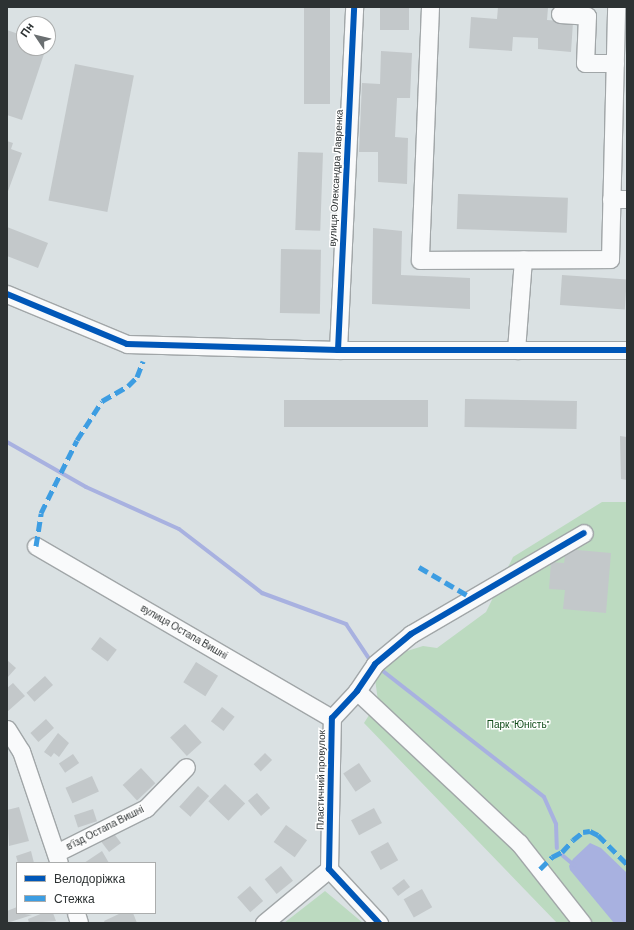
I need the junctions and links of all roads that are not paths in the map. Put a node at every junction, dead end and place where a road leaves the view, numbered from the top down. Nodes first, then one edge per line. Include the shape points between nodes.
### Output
1 (354, 7) edge
2 (430, 7) edge
3 (616, 7) edge
4 (560, 14) dead end
5 (619, 53) edge
6 (619, 199) edge
7 (523, 260) junction
8 (7, 294) edge
9 (338, 350) junction
10 (516, 350) junction
11 (627, 350) edge
12 (584, 533) dead end
13 (36, 546) dead end
14 (357, 691) junction
15 (332, 718) junction
16 (7, 729) edge
17 (186, 767) dead end
18 (58, 858) edge
19 (329, 869) junction
20 (264, 923) edge
21 (379, 923) edge
22 (582, 923) edge

1 - 9 street, вулиця Олександра Лавренка
2 - 7 street via 420,260
3 - 5 street
4 - 5 street via 588,16 585,64
5 - 6 street
6 - 7 street via 610,259
7 - 10 street
8 - 9 street via 127,344
9 - 10 street
10 - 11 street
12 - 14 street, Пластичний провулок via 411,634 375,664
13 - 15 street, вулиця Остапа Вишні
14 - 15 street, Пластичний провулок
14 - 22 street via 520,843
15 - 19 street, Пластичний провулок
16 - 18 street via 21,750
17 - 18 street, в’їзд Остапа Вишні via 146,808
19 - 20 street
19 - 21 street

